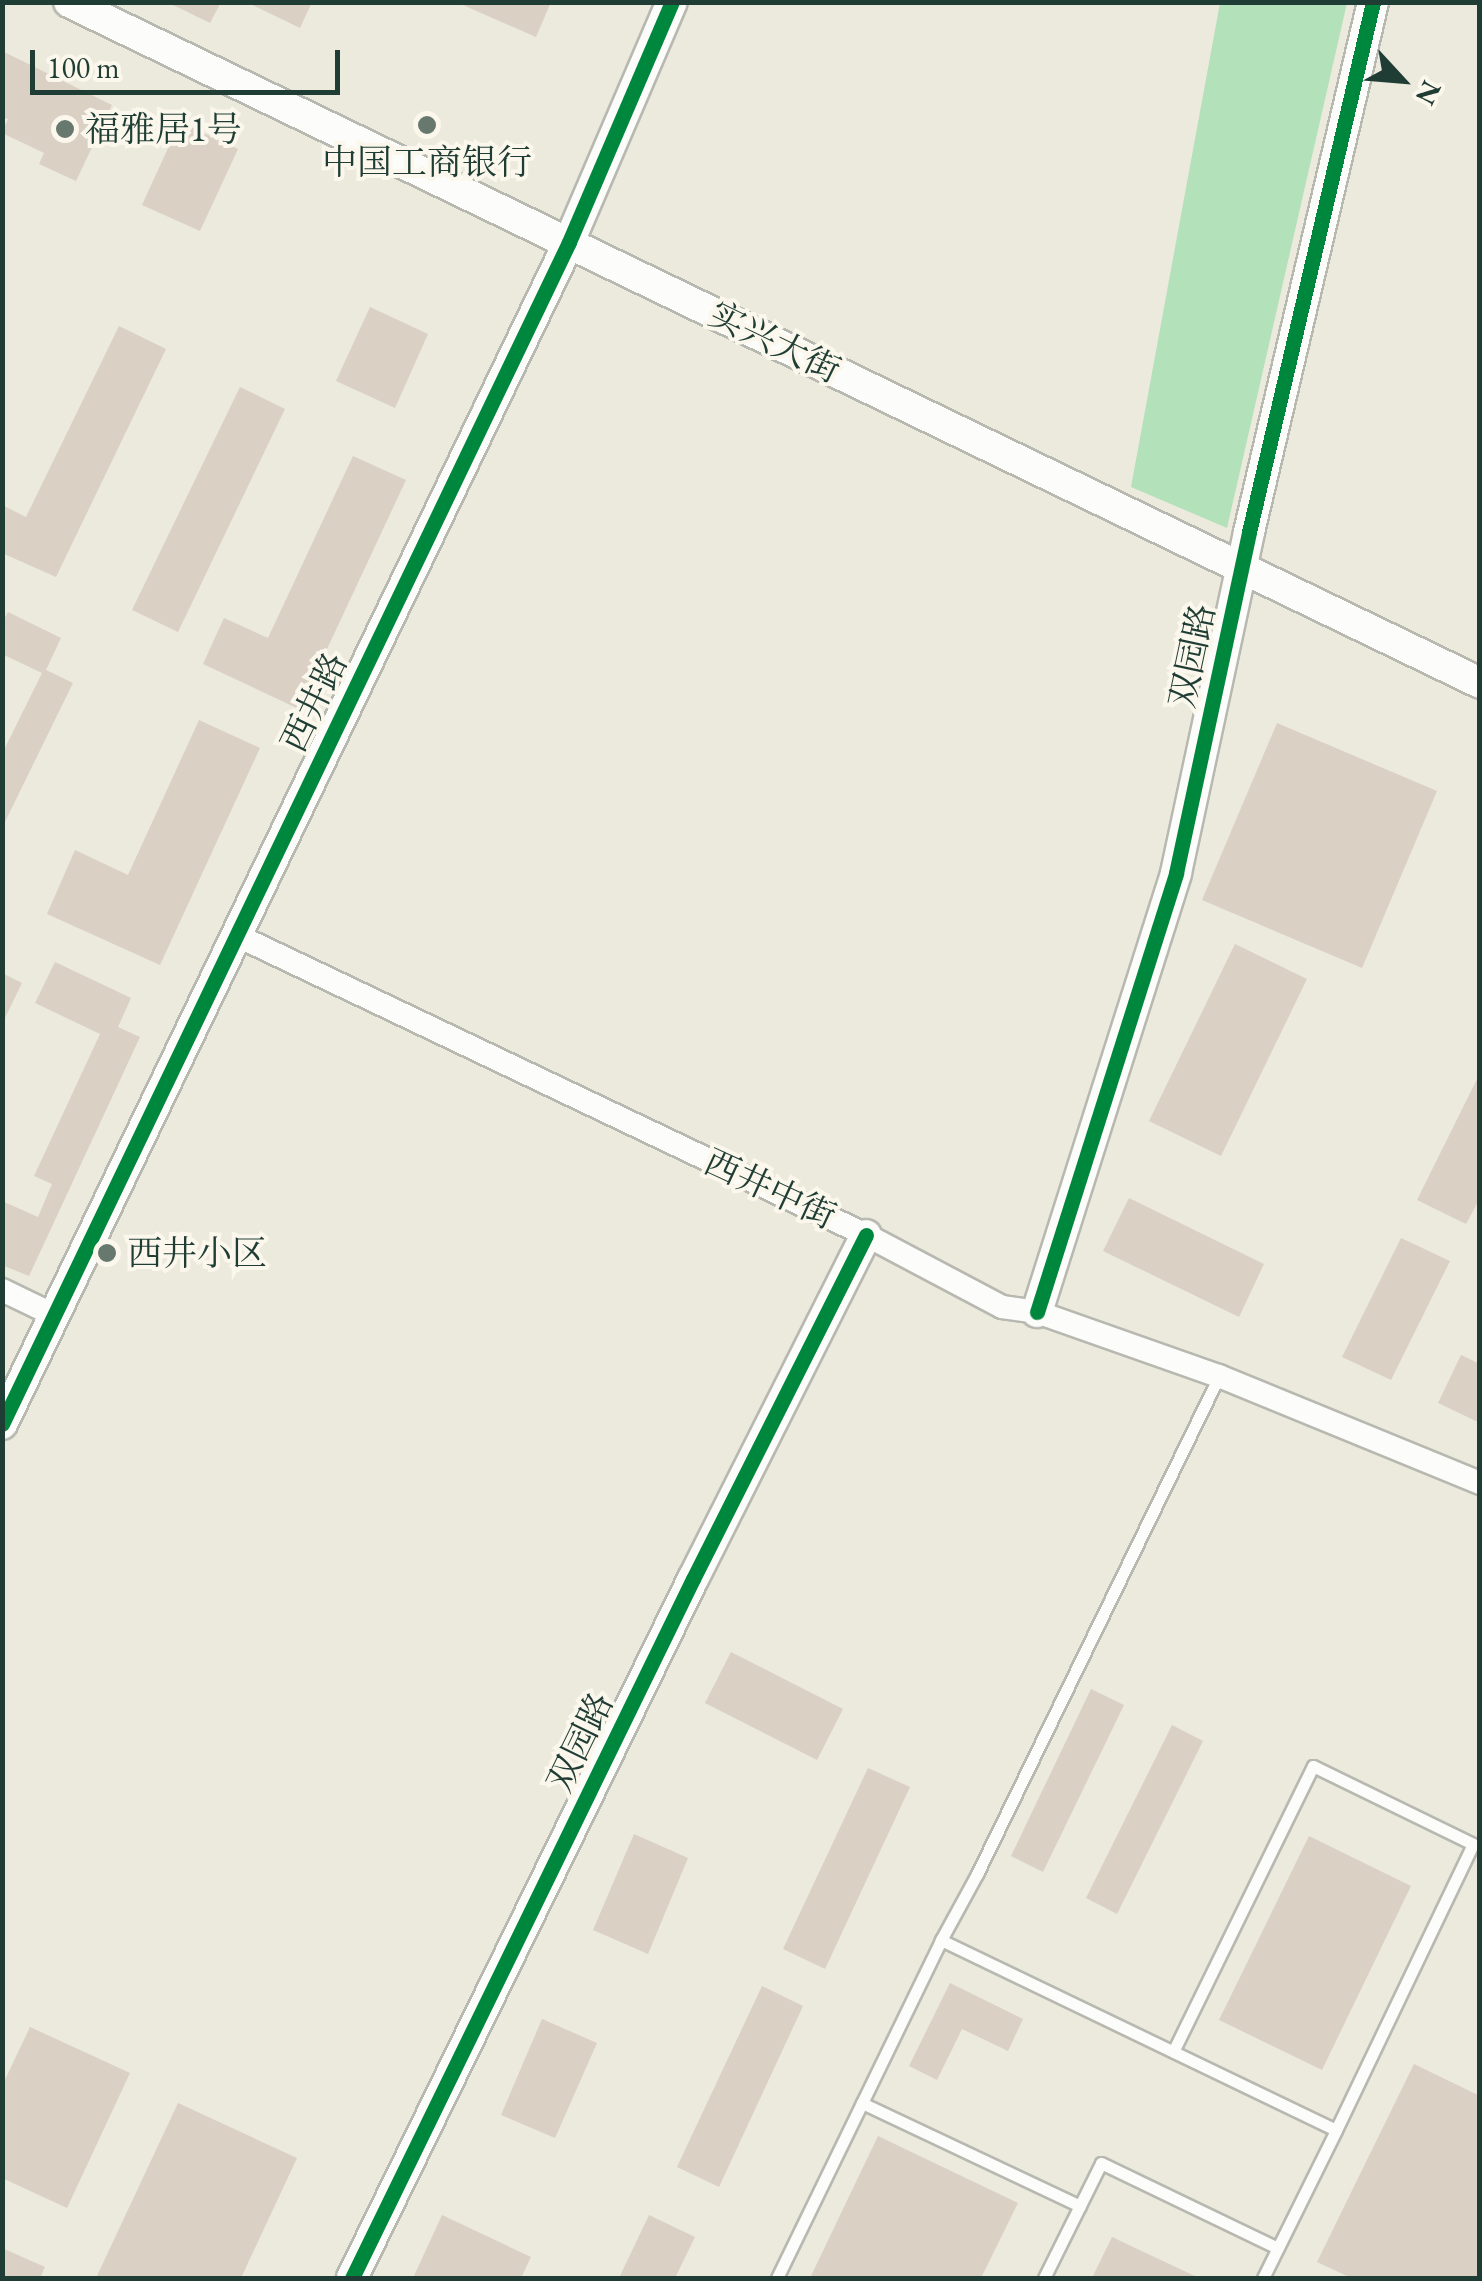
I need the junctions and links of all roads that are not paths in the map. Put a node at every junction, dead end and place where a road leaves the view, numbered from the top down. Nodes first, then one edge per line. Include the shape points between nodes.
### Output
1 (68, 2) edge
2 (672, 2) edge
3 (1372, 2) edge
4 (569, 242) junction
5 (1241, 568) junction
6 (1480, 683) edge
7 (236, 935) junction
8 (866, 1234) junction
9 (2, 1290) edge
10 (1037, 1312) junction
11 (56, 1316) junction
12 (1219, 1376) junction
13 (2, 1424) edge
14 (1480, 1483) edge
15 (940, 1940) junction
16 (1174, 2052) junction
17 (862, 2102) junction
18 (1336, 2130) junction
19 (1080, 2206) junction
20 (1278, 2248) junction
21 (352, 2278) edge
22 (777, 2278) edge
23 (1044, 2278) edge
24 (1263, 2278) edge

1 - 4 street, 实兴大街
2 - 4 street, 西井路
3 - 5 street, 双园路
4 - 5 street, 实兴大街
4 - 7 street, 西井路
5 - 6 street, 实兴大街
5 - 10 street, 双园路 via 1176,873
7 - 8 street, 西井中街
7 - 11 street, 西井路
8 - 10 street, 西井中街 via 1002,1307
8 - 21 street, 双园路
9 - 11 street
10 - 12 street, 西井中街
11 - 13 street, 西井路
12 - 14 street, 西井中街
12 - 15 lane
15 - 16 lane
15 - 17 lane
16 - 18 lane
16 - 18 lane via 1313,1766 1473,1844
17 - 19 lane
17 - 22 lane
18 - 20 lane
19 - 20 lane via 1101,2163
19 - 23 lane
20 - 24 lane

